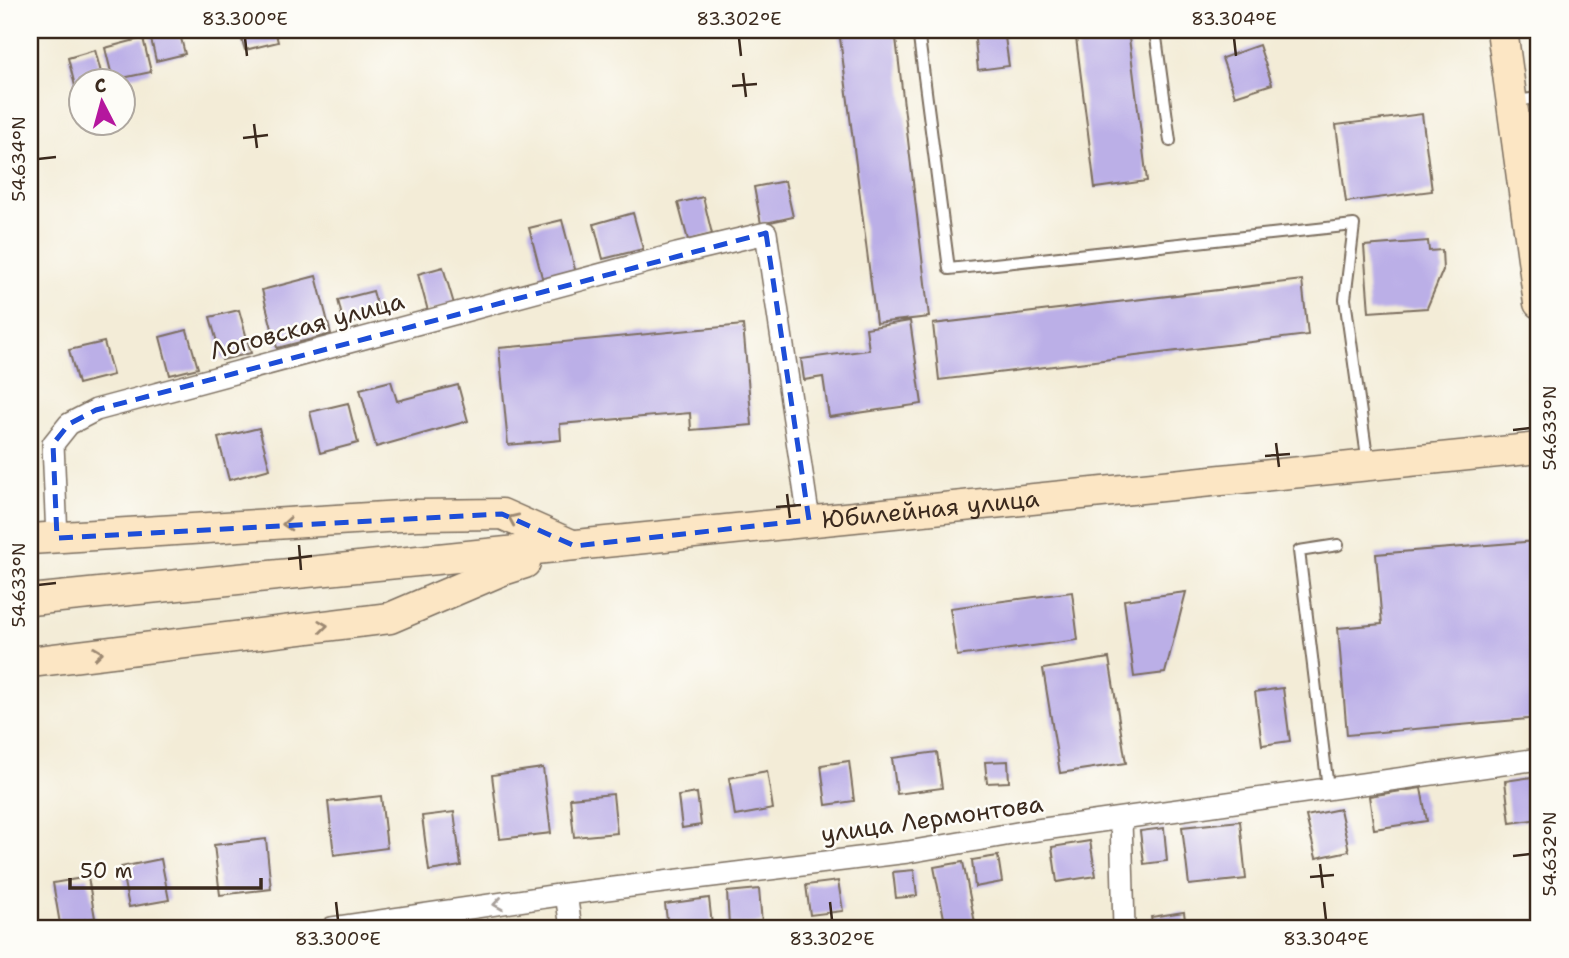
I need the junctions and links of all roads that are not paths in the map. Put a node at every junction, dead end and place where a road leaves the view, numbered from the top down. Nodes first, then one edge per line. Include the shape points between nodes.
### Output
1 (918, 30) edge
2 (1155, 30) edge
3 (1502, 30) edge
4 (1525, 100) edge
5 (1170, 141) dead end
6 (1539, 303) edge
7 (1539, 448) edge
8 (1368, 465) junction
9 (809, 520) junction
10 (43, 539) edge
11 (1338, 545) dead end
12 (575, 547) junction
13 (30, 600) edge
14 (30, 662) edge
15 (1539, 759) edge
16 (1328, 788) junction
17 (1121, 819) junction
18 (566, 894) junction
19 (332, 928) edge
20 (572, 928) edge
21 (1124, 928) edge

1 - 8 lane via 949,269 1354,225 1345,299
2 - 5 lane
3 - 4 main road
4 - 6 main road
7 - 8 main road, Юбилейная улица
8 - 9 main road, Юбилейная улица
9 - 10 street, Логовская улица via 766,233 96,410 69,424 53,444
9 - 12 main road, Юбилейная улица
12 -> 10 main road via 502,514 417,515
11 - 16 lane via 1299,551
12 - 13 main road, Юбилейная улица
14 -> 12 main road via 390,618 500,570
15 - 16 street, улица Лермонтова
16 - 17 street, улица Лермонтова
17 - 18 street, улица Лермонтова via 908,852
17 - 21 street
18 -> 19 street, улица Лермонтова
18 - 20 street

